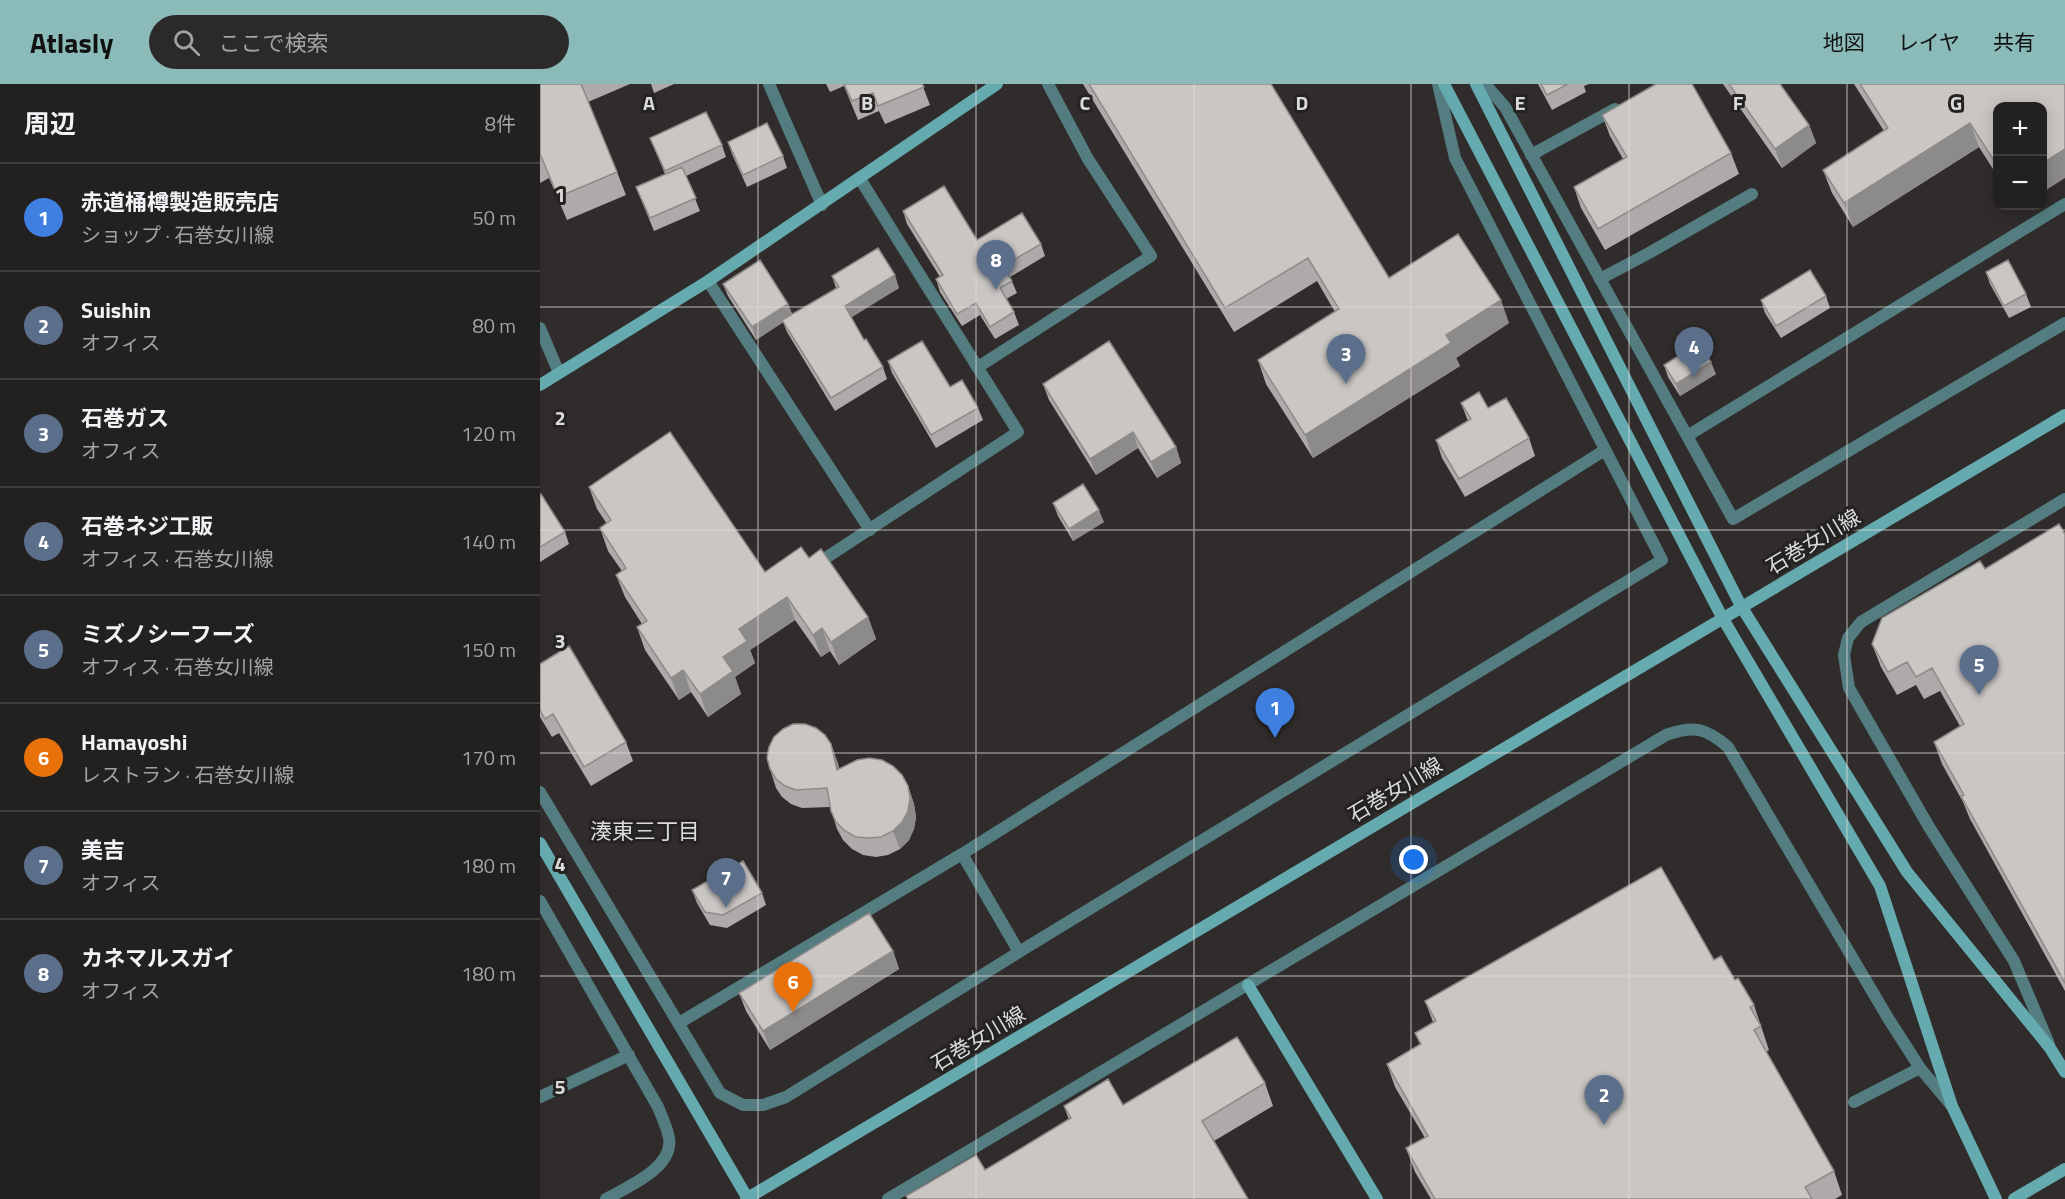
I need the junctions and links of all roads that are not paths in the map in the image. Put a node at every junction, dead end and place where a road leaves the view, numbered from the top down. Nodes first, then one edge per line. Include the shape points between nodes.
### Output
1 (769, 84) edge
2 (997, 84) edge
3 (1048, 84) edge
4 (1438, 84) edge
5 (1444, 84) edge
6 (1476, 84) edge
7 (1485, 84) edge
8 (1621, 106) edge
9 (1532, 155) junction
10 (860, 179) junction
11 (1752, 194) dead end
12 (2065, 204) edge
13 (822, 205) junction
14 (1600, 279) junction
15 (708, 281) junction
16 (2065, 324) edge
17 (540, 328) edge
18 (978, 367) junction
19 (559, 373) junction
20 (540, 385) edge
21 (2065, 415) edge
22 (1687, 436) junction
23 (1605, 450) junction
24 (2065, 499) edge
25 (870, 530) junction
26 (818, 563) edge
27 (1742, 606) junction
28 (1722, 617) junction
29 (540, 792) edge
30 (540, 843) edge
31 (962, 854) junction
32 (540, 901) edge
33 (1019, 952) junction
34 (1248, 985) junction
35 (679, 1023) junction
36 (2050, 1048) junction
37 (629, 1054) junction
38 (1920, 1068) junction
39 (2065, 1072) edge
40 (540, 1097) edge
41 (1854, 1102) dead end
42 (1952, 1107) junction
43 (2065, 1169) edge
44 (606, 1199) edge
45 (748, 1199) edge
46 (888, 1199) edge
47 (1377, 1199) edge
48 (1996, 1199) edge
49 (2014, 1199) edge

1 - 13 street
2 - 10 street
3 - 18 street via 1088,159 1151,256
4 - 23 street via 1455,158
5 - 28 street
6 - 27 street
7 - 9 street via 1505,107
8 - 9 street
9 - 14 street
10 - 13 street
10 - 18 street
11 - 14 street
12 - 22 street
13 - 15 street
14 - 22 street
15 - 19 street
15 - 25 street
16 - 22 street via 1733,519
17 - 19 street
18 - 25 street via 1018,432
19 - 20 street
21 - 27 street, 石巻女川線
23 - 31 street
23 - 33 street via 1662,560
24 - 36 street via 1861,622 1848,638 1844,655 1848,688 1929,827 2014,961
25 - 26 street
27 - 28 street, 石巻女川線
27 - 36 street via 1907,872
28 - 42 street via 1880,886
28 - 45 street, 石巻女川線
29 - 35 street
30 - 45 street
31 - 33 street
31 - 35 street
32 - 37 street
33 - 35 street via 786,1097 763,1105 743,1105 720,1093
34 - 38 street via 1666,735 1683,729 1701,730 1728,747
34 - 46 street
34 - 47 street
36 - 39 street
37 - 40 street
37 - 44 street via 658,1107 670,1140 655,1171
38 - 41 street
38 - 42 street
42 - 48 street
43 - 49 street

